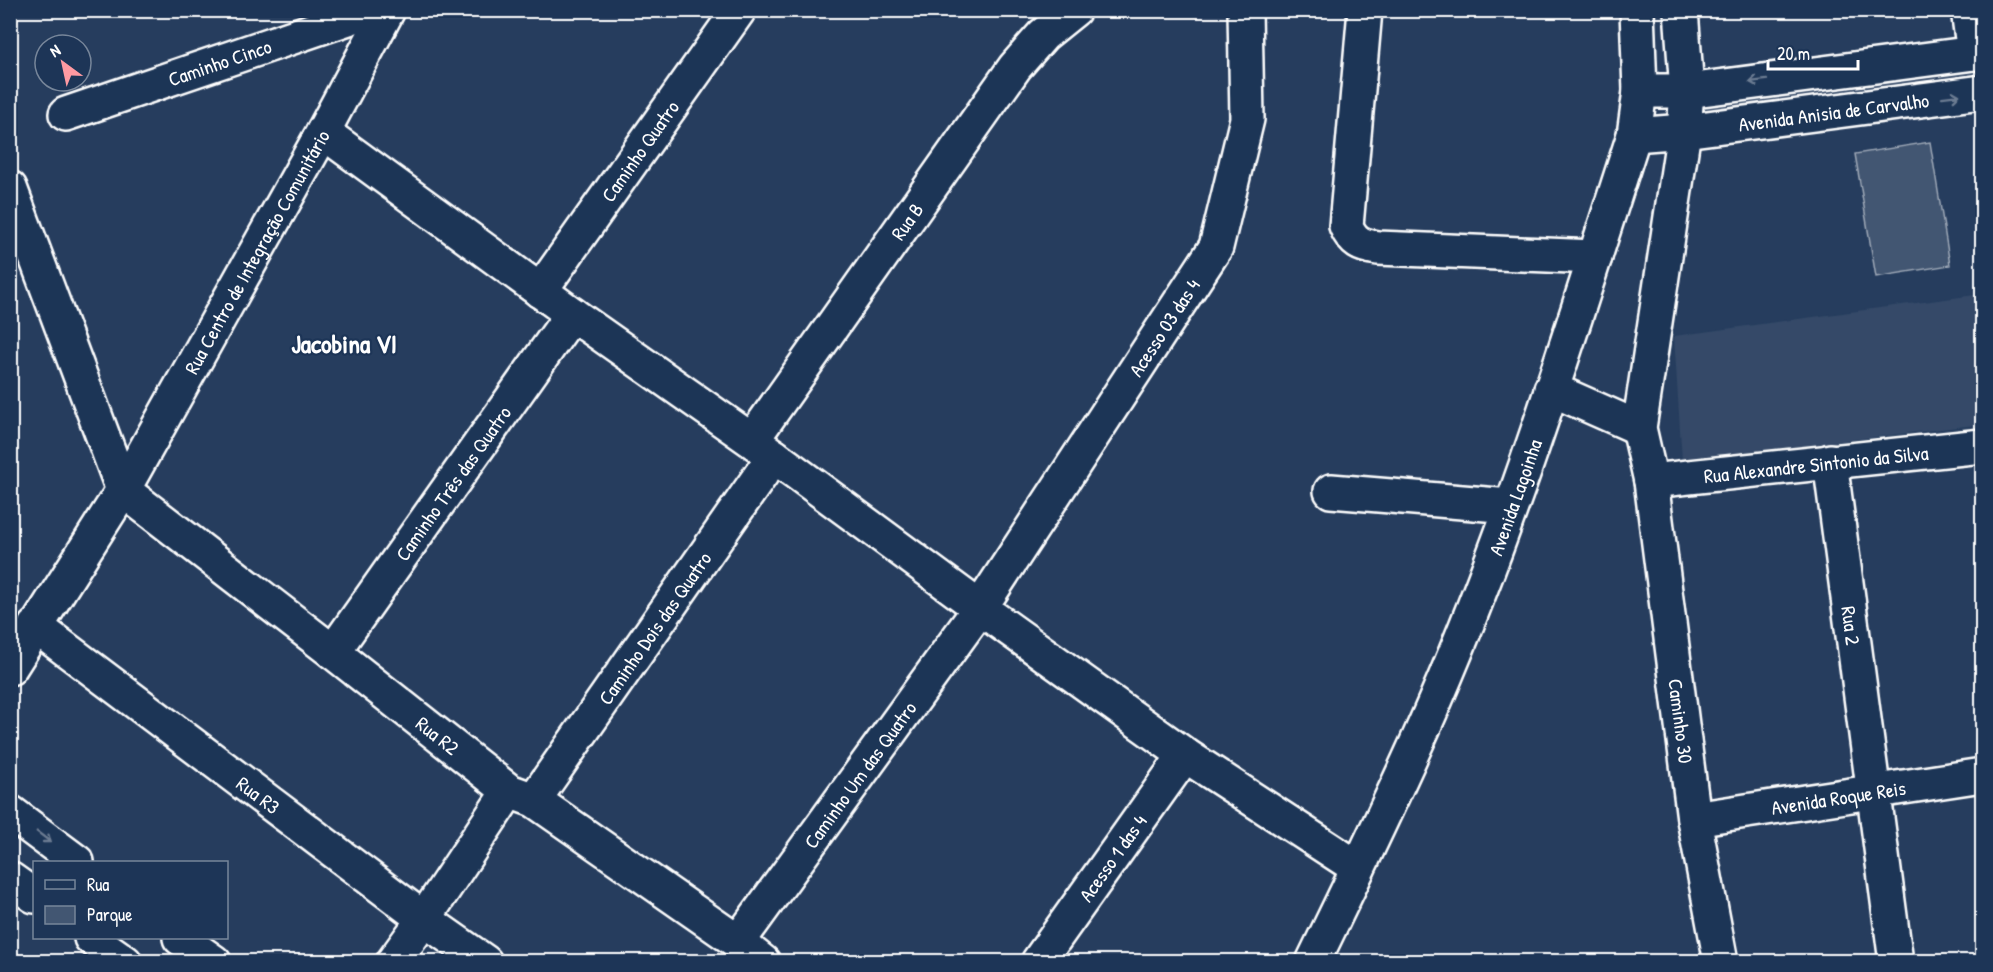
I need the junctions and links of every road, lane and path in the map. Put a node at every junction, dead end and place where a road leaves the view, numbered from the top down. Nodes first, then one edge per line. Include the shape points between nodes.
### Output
1 (372, 10) edge
2 (388, 10) edge
3 (739, 10) edge
4 (1074, 10) edge
5 (1245, 10) edge
6 (1365, 10) edge
7 (1637, 10) edge
8 (1681, 10) edge
9 (1968, 10) edge
10 (1978, 53) edge
11 (1687, 90) junction
12 (1641, 91) junction
13 (1983, 92) edge
14 (66, 114) dead end
15 (1684, 131) junction
16 (323, 132) junction
17 (1634, 135) junction
18 (10, 188) edge
19 (1595, 257) junction
20 (540, 291) junction
21 (572, 314) junction
22 (1551, 389) junction
23 (1639, 428) junction
24 (1983, 446) edge
25 (763, 448) junction
26 (1830, 461) junction
27 (1651, 481) junction
28 (123, 490) junction
29 (1331, 491) dead end
30 (1510, 506) junction
31 (980, 608) junction
32 (35, 626) junction
33 (333, 652) junction
34 (10, 668) edge
35 (1185, 754) junction
36 (1983, 776) edge
37 (1873, 791) junction
38 (521, 795) junction
39 (10, 812) edge
40 (1694, 819) junction
41 (76, 861) edge
42 (1358, 868) junction
43 (10, 879) edge
44 (33, 895) edge
45 (424, 919) junction
46 (92, 939) edge
47 (181, 939) edge
48 (750, 952) edge
49 (124, 962) edge
50 (214, 962) edge
51 (393, 962) edge
52 (485, 962) edge
53 (1038, 962) edge
54 (1313, 962) edge
55 (1721, 962) edge
56 (1896, 962) edge

1 - 14 street, Caminho Cinco
2 - 16 street, Rua Centro de Integração Comunitário
3 - 20 street, Caminho Quatro
4 - 25 street, Rua B via 1043,35 1015,67
5 - 31 street, Acesso 03 das 4 via 1247,119 1216,247
6 - 19 street via 1346,226 1356,242 1378,248
7 - 12 street, Avenida Lagoinha
8 - 11 street
9 - 10 street
10 -> 11 street, Avenida Anisia de Carvalho
11 - 12 street, Avenida Anisia de Carvalho
11 - 15 street
12 - 17 street, Avenida Lagoinha
15 -> 13 street, Avenida Anisia de Carvalho
15 - 17 street, Avenida Anisia de Carvalho
15 - 23 street
16 - 20 street
16 - 28 street, Rua Centro de Integração Comunitário
17 - 19 street, Avenida Lagoinha
18 - 28 street
19 - 22 street, Avenida Lagoinha
20 - 21 street
21 - 25 street
21 - 33 street, Caminho Três das Quatro
22 - 23 street
22 - 30 street, Avenida Lagoinha
23 - 27 street, Caminho 30
24 - 26 street, Rua Alexandre Sintonio da Silva
25 - 31 street
25 - 38 street, Caminho Dois das Quatro
26 - 27 street, Rua Alexandre Sintonio da Silva
26 - 37 street, Rua 2
27 - 40 street, Caminho 30
28 - 32 street, Rua Centro de Integração Comunitário
28 - 33 street, Rua R2
29 - 30 street
30 - 42 street, Avenida Lagoinha via 1436,699
31 - 35 street
31 - 48 street, Caminho Um das Quatro
32 - 34 street, Rua Centro de Integração Comunitário
32 - 45 street, Rua R3
33 - 38 street, Rua R2
35 - 42 street
35 - 53 street, Acesso 1 das 4
36 - 37 street, Avenida Roque Reis
37 - 40 street, Avenida Roque Reis
37 - 56 street, Rua 2
38 - 45 street, Caminho Dois das Quatro
38 - 48 street, Rua R2
39 -> 41 street
40 - 55 street, Caminho 30
42 - 54 street, Avenida Lagoinha
43 - 44 street
45 - 51 street, Caminho Dois das Quatro
45 - 52 street, Rua R3
46 - 49 street
47 - 50 street

